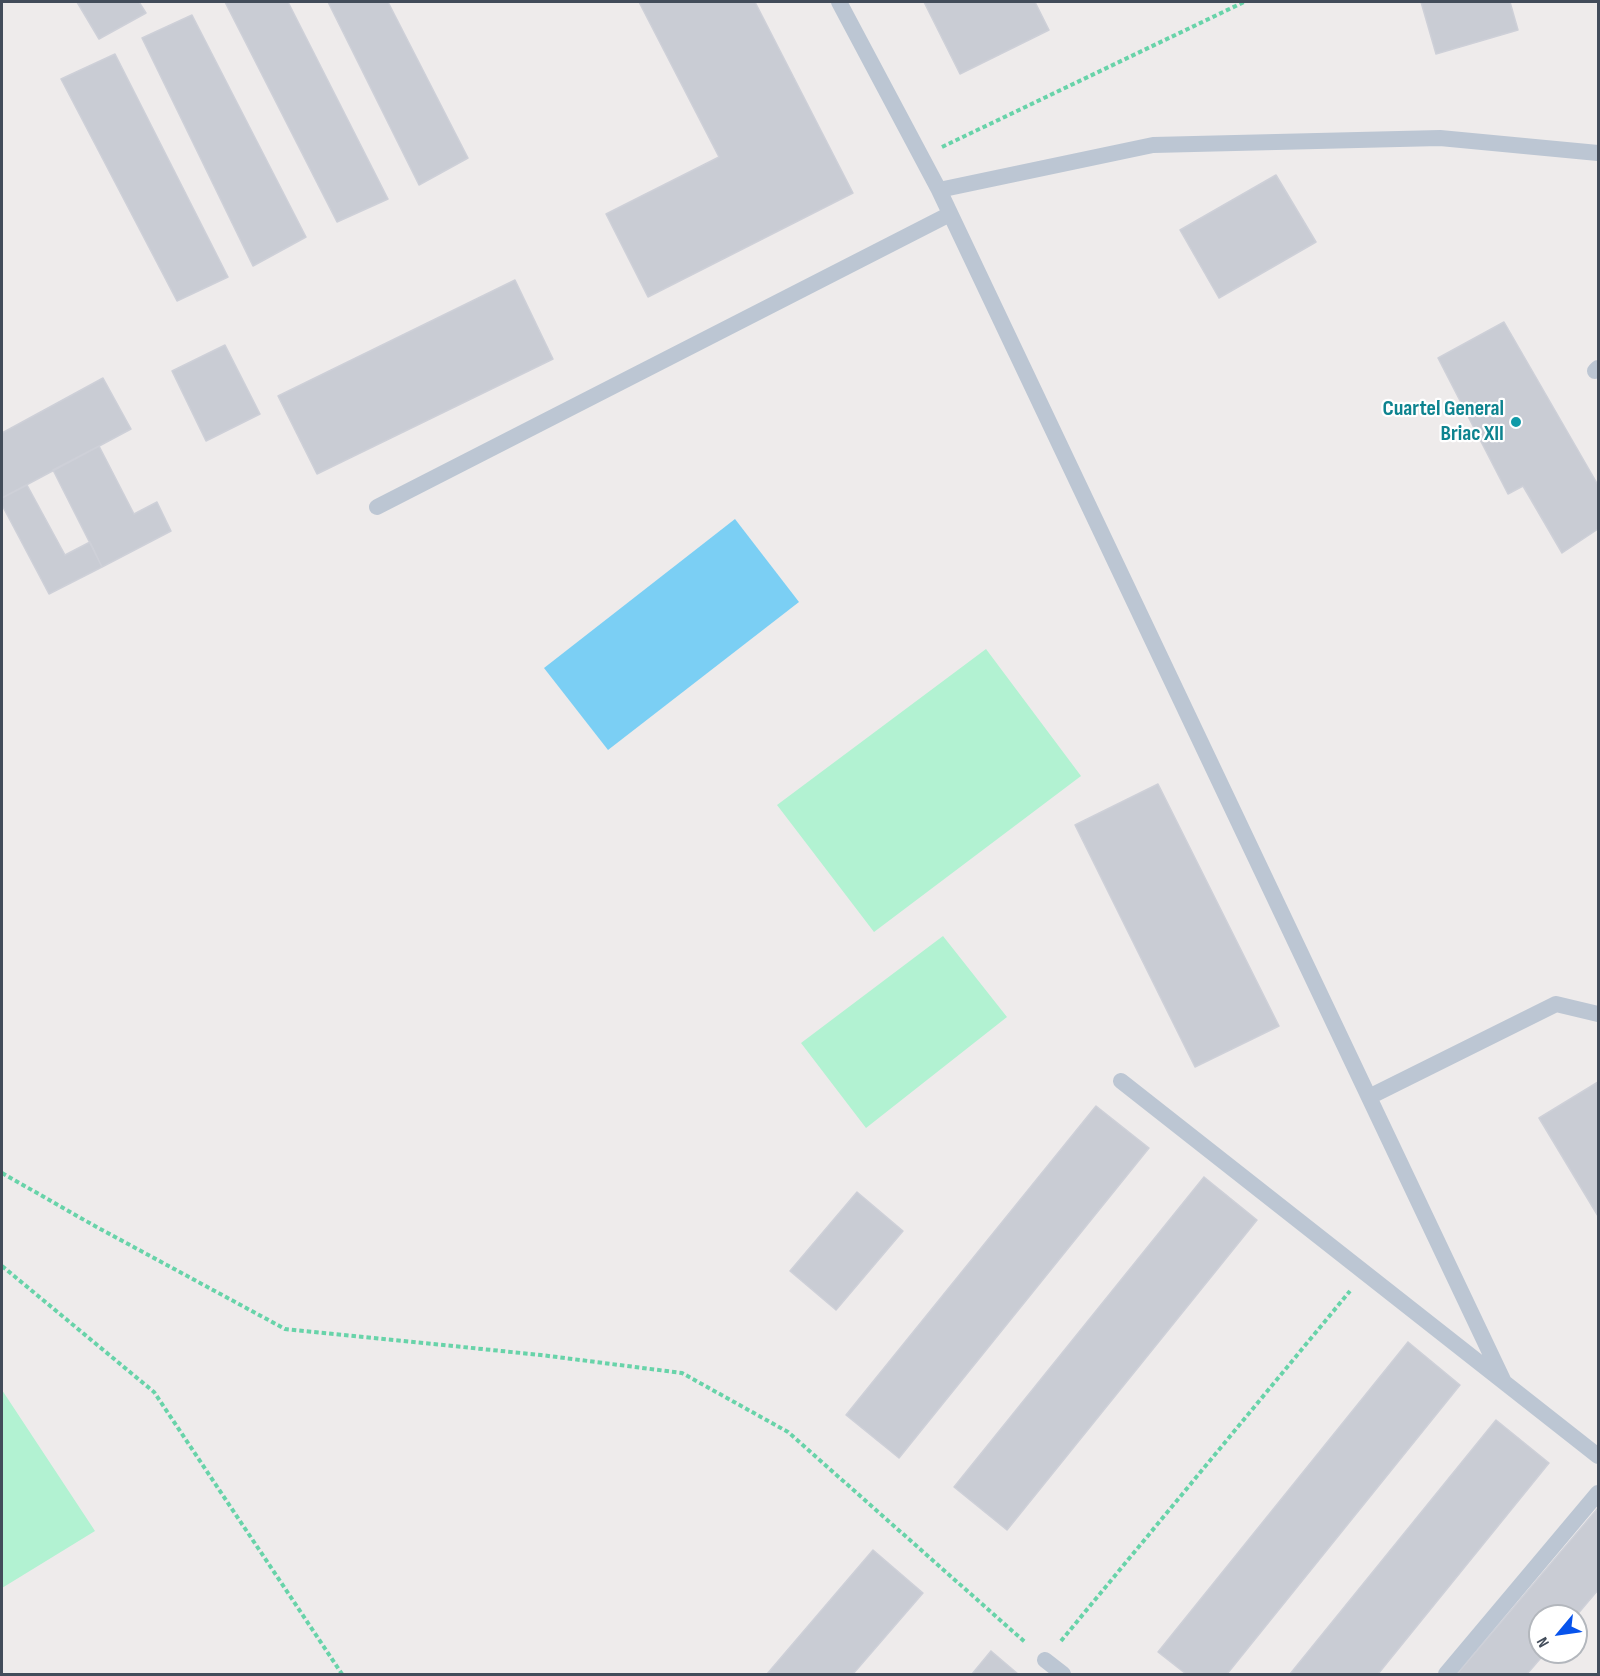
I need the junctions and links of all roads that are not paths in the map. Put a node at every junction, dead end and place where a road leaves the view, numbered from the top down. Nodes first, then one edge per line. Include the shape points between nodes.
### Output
1 (839, 2) edge
2 (1599, 153) edge
3 (939, 190) junction
4 (950, 214) junction
5 (377, 507) dead end
6 (1599, 1014) edge
7 (1121, 1081) dead end
8 (1369, 1097) junction
9 (1503, 1380) junction
10 (1599, 1456) edge
11 (1599, 1493) edge
12 (1045, 1660) road end
13 (1063, 1674) edge
14 (1446, 1674) edge

1 - 3 lane
2 - 3 lane via 1440,138 1153,145
3 - 4 lane
4 - 5 lane
4 - 8 lane
6 - 8 lane via 1556,1004
7 - 9 lane
8 - 9 lane
9 - 10 lane
11 - 14 lane
12 - 13 lane

